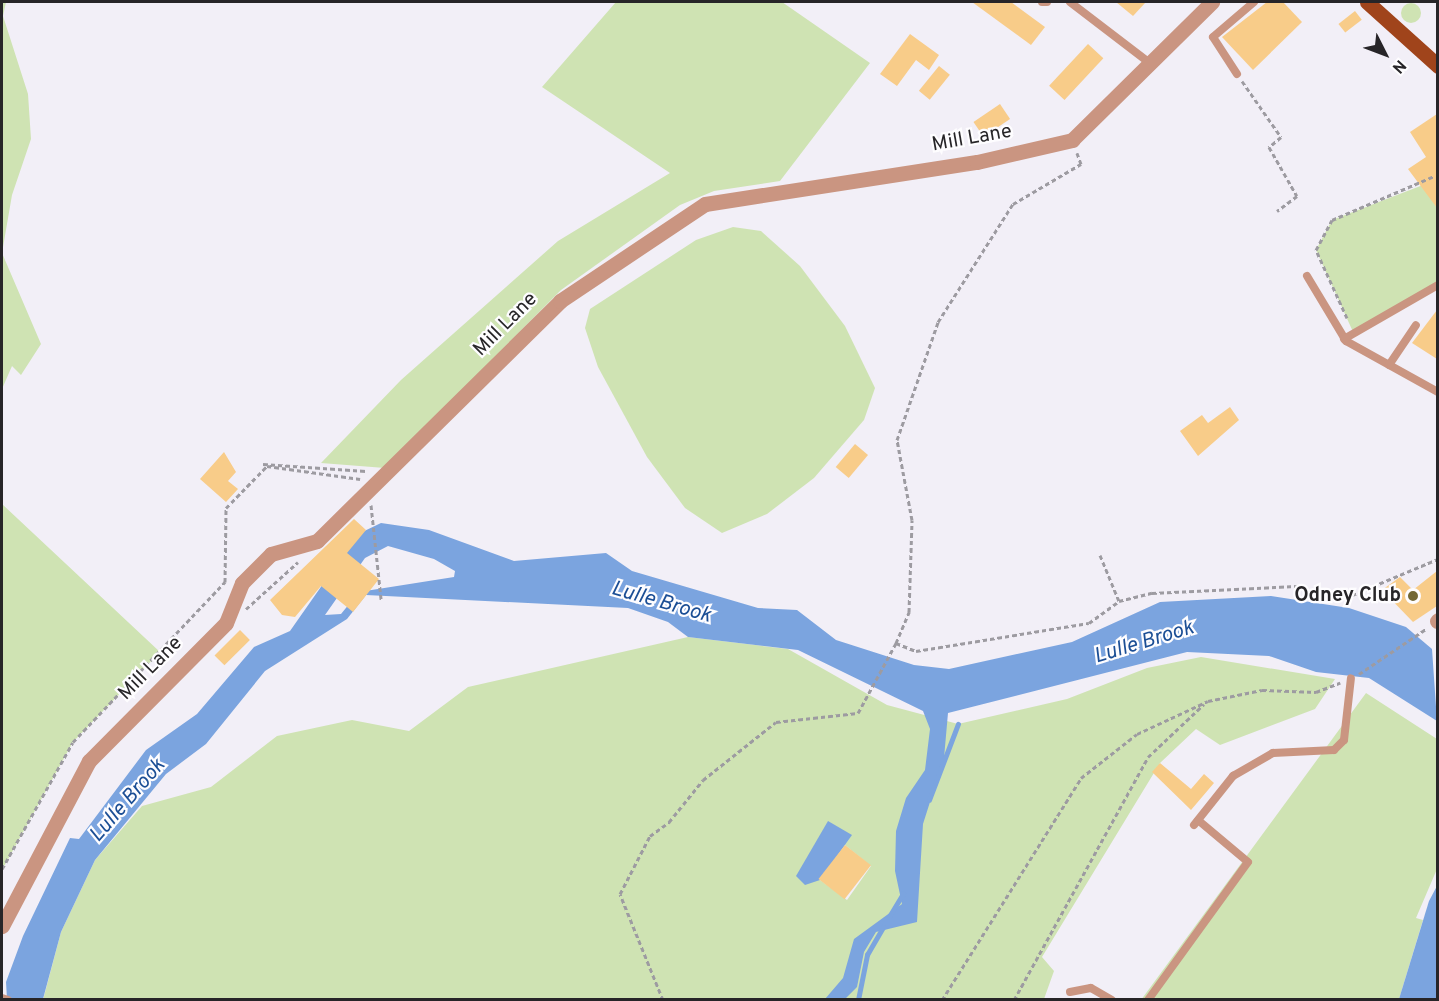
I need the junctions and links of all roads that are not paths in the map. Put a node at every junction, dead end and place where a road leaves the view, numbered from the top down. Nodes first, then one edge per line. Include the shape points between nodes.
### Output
1 (1042, 2) edge
2 (1047, 2) edge
3 (1070, 2) edge
4 (1212, 2) edge
5 (1254, 2) edge
6 (1367, 2) edge
7 (1152, 65) junction
8 (1437, 66) edge
9 (1238, 74) road end
10 (1307, 276) dead end
11 (1437, 285) edge
12 (1416, 326) dead end
13 (1344, 339) junction
14 (1389, 365) junction
15 (1437, 392) edge
16 (1351, 678) road end
17 (2, 926) edge
18 (1070, 992) dead end
19 (2, 998) edge
20 (8, 999) edge
21 (1112, 999) edge
22 (1148, 999) edge

1 - 2 lane
3 - 7 lane
4 - 7 street
5 - 9 lane via 1213,38
6 - 8 main road
7 - 17 street, Mill Lane via 1072,140 977,162 705,204 560,301 317,541 271,554 242,583 226,623 89,761
10 - 13 lane
11 - 13 lane
12 - 14 lane
13 - 14 lane
14 - 15 lane
16 - 22 lane via 1344,740 1334,750 1273,753 1233,776 1196,823 1248,862
18 - 21 lane via 1091,988
19 - 20 lane

